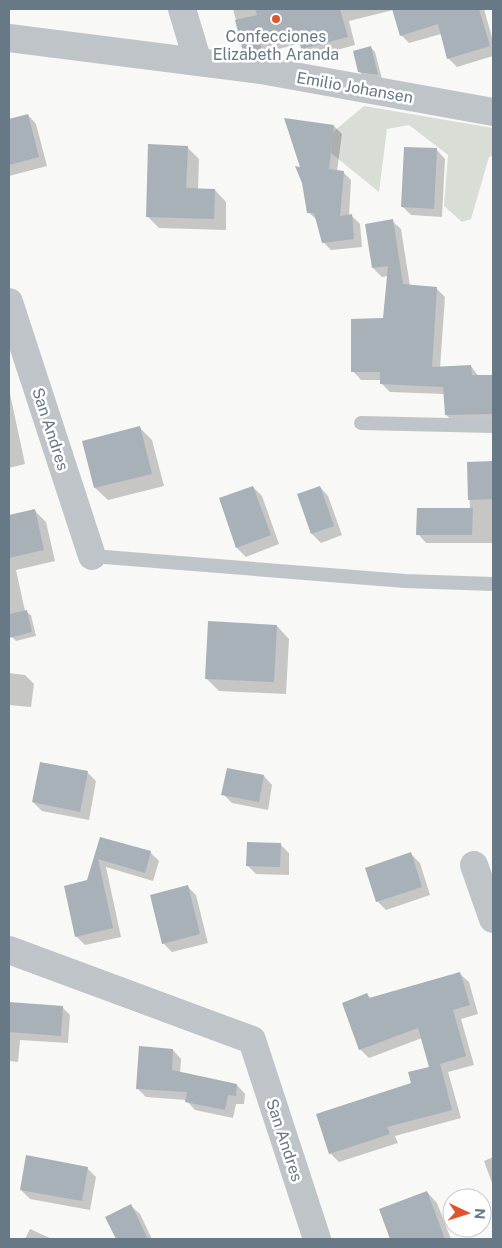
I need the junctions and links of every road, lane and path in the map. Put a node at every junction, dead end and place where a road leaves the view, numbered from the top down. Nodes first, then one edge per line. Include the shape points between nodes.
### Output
1 (182, 9) edge
2 (9, 38) edge
3 (198, 62) junction
4 (493, 112) edge
5 (9, 302) edge
6 (16, 348) edge
7 (360, 423) dead end
8 (493, 426) edge
9 (92, 556) joint
10 (493, 584) edge
11 (474, 865) dead end
12 (493, 919) edge
13 (9, 950) edge
14 (317, 1239) edge

1 - 3 street
2 - 3 street, Emilio Johansen
3 - 4 street, Emilio Johansen
5 - 6 street, San Andres
6 - 9 street, San Andres
7 - 8 lane
9 - 10 lane via 405,581
11 - 12 street
13 - 14 street, San Andres via 252,1040

